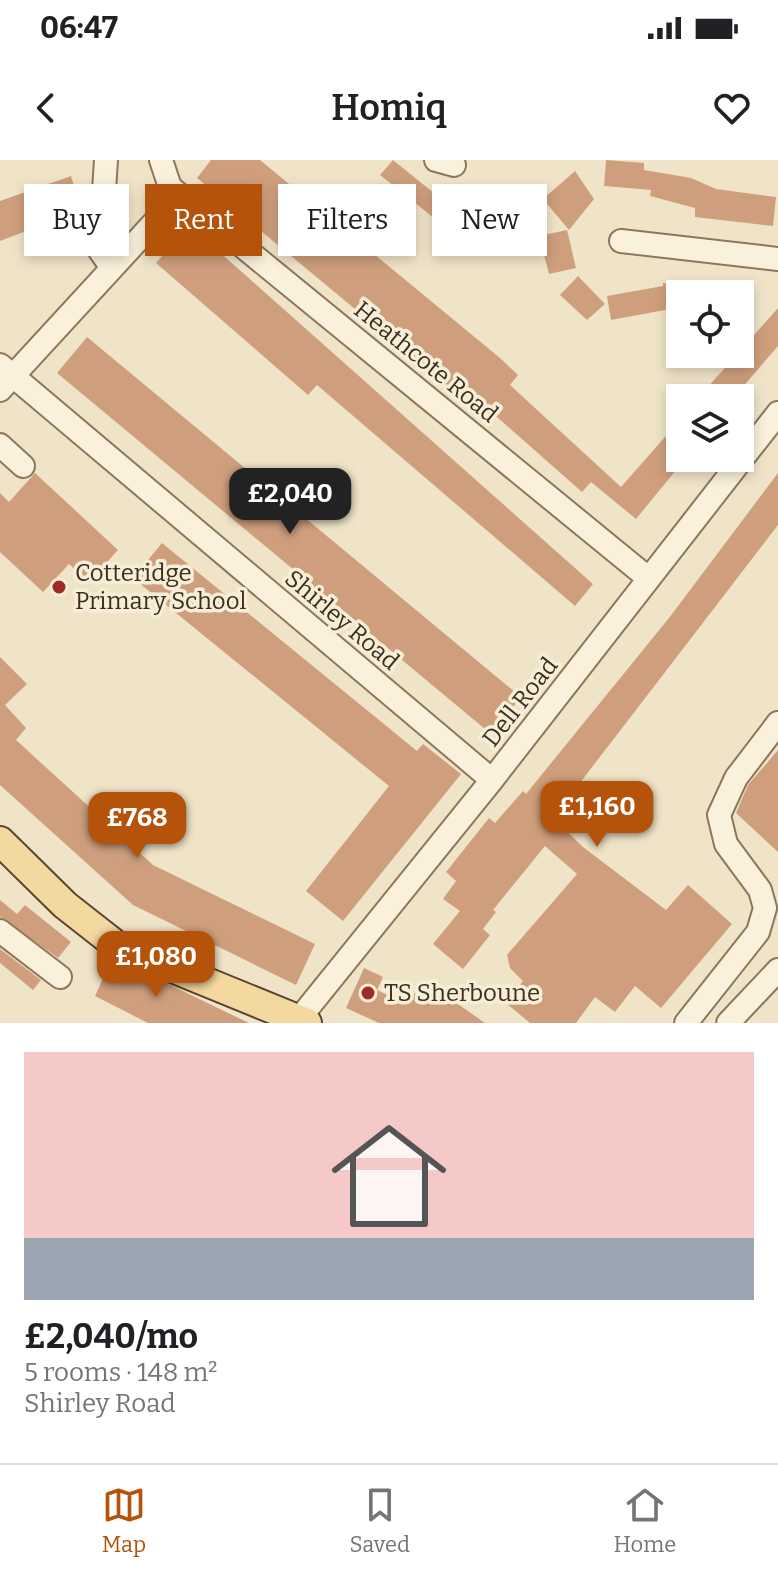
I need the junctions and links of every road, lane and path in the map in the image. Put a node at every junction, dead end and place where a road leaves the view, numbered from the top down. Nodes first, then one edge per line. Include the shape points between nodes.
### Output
1 (106, 160) edge
2 (161, 160) edge
3 (169, 184) edge
4 (145, 232) edge
5 (621, 241) dead end
6 (254, 256) edge
7 (778, 259) edge
8 (112, 268) junction
9 (4, 378) edge
10 (778, 413) edge
11 (0, 445) edge
12 (23, 466) dead end
13 (648, 578) junction
14 (778, 723) edge
15 (492, 780) junction
16 (0, 841) edge
17 (0, 931) edge
18 (778, 970) edge
19 (60, 977) dead end
20 (303, 1021) edge
21 (686, 1023) edge
22 (728, 1023) edge

1 - 8 street via 100,251
2 - 3 street
4 - 8 street
5 - 7 street
6 - 13 street, Heathcote Road
8 - 9 street
9 - 15 street, Shirley Road
10 - 13 street, Dell Road
11 - 12 street
13 - 15 street, Dell Road
14 - 21 street via 736,778 719,815 726,844 760,890 765,908 758,932
15 - 20 street, Dell Road
16 - 20 main road via 65,905 116,945
17 - 19 street
18 - 22 street

